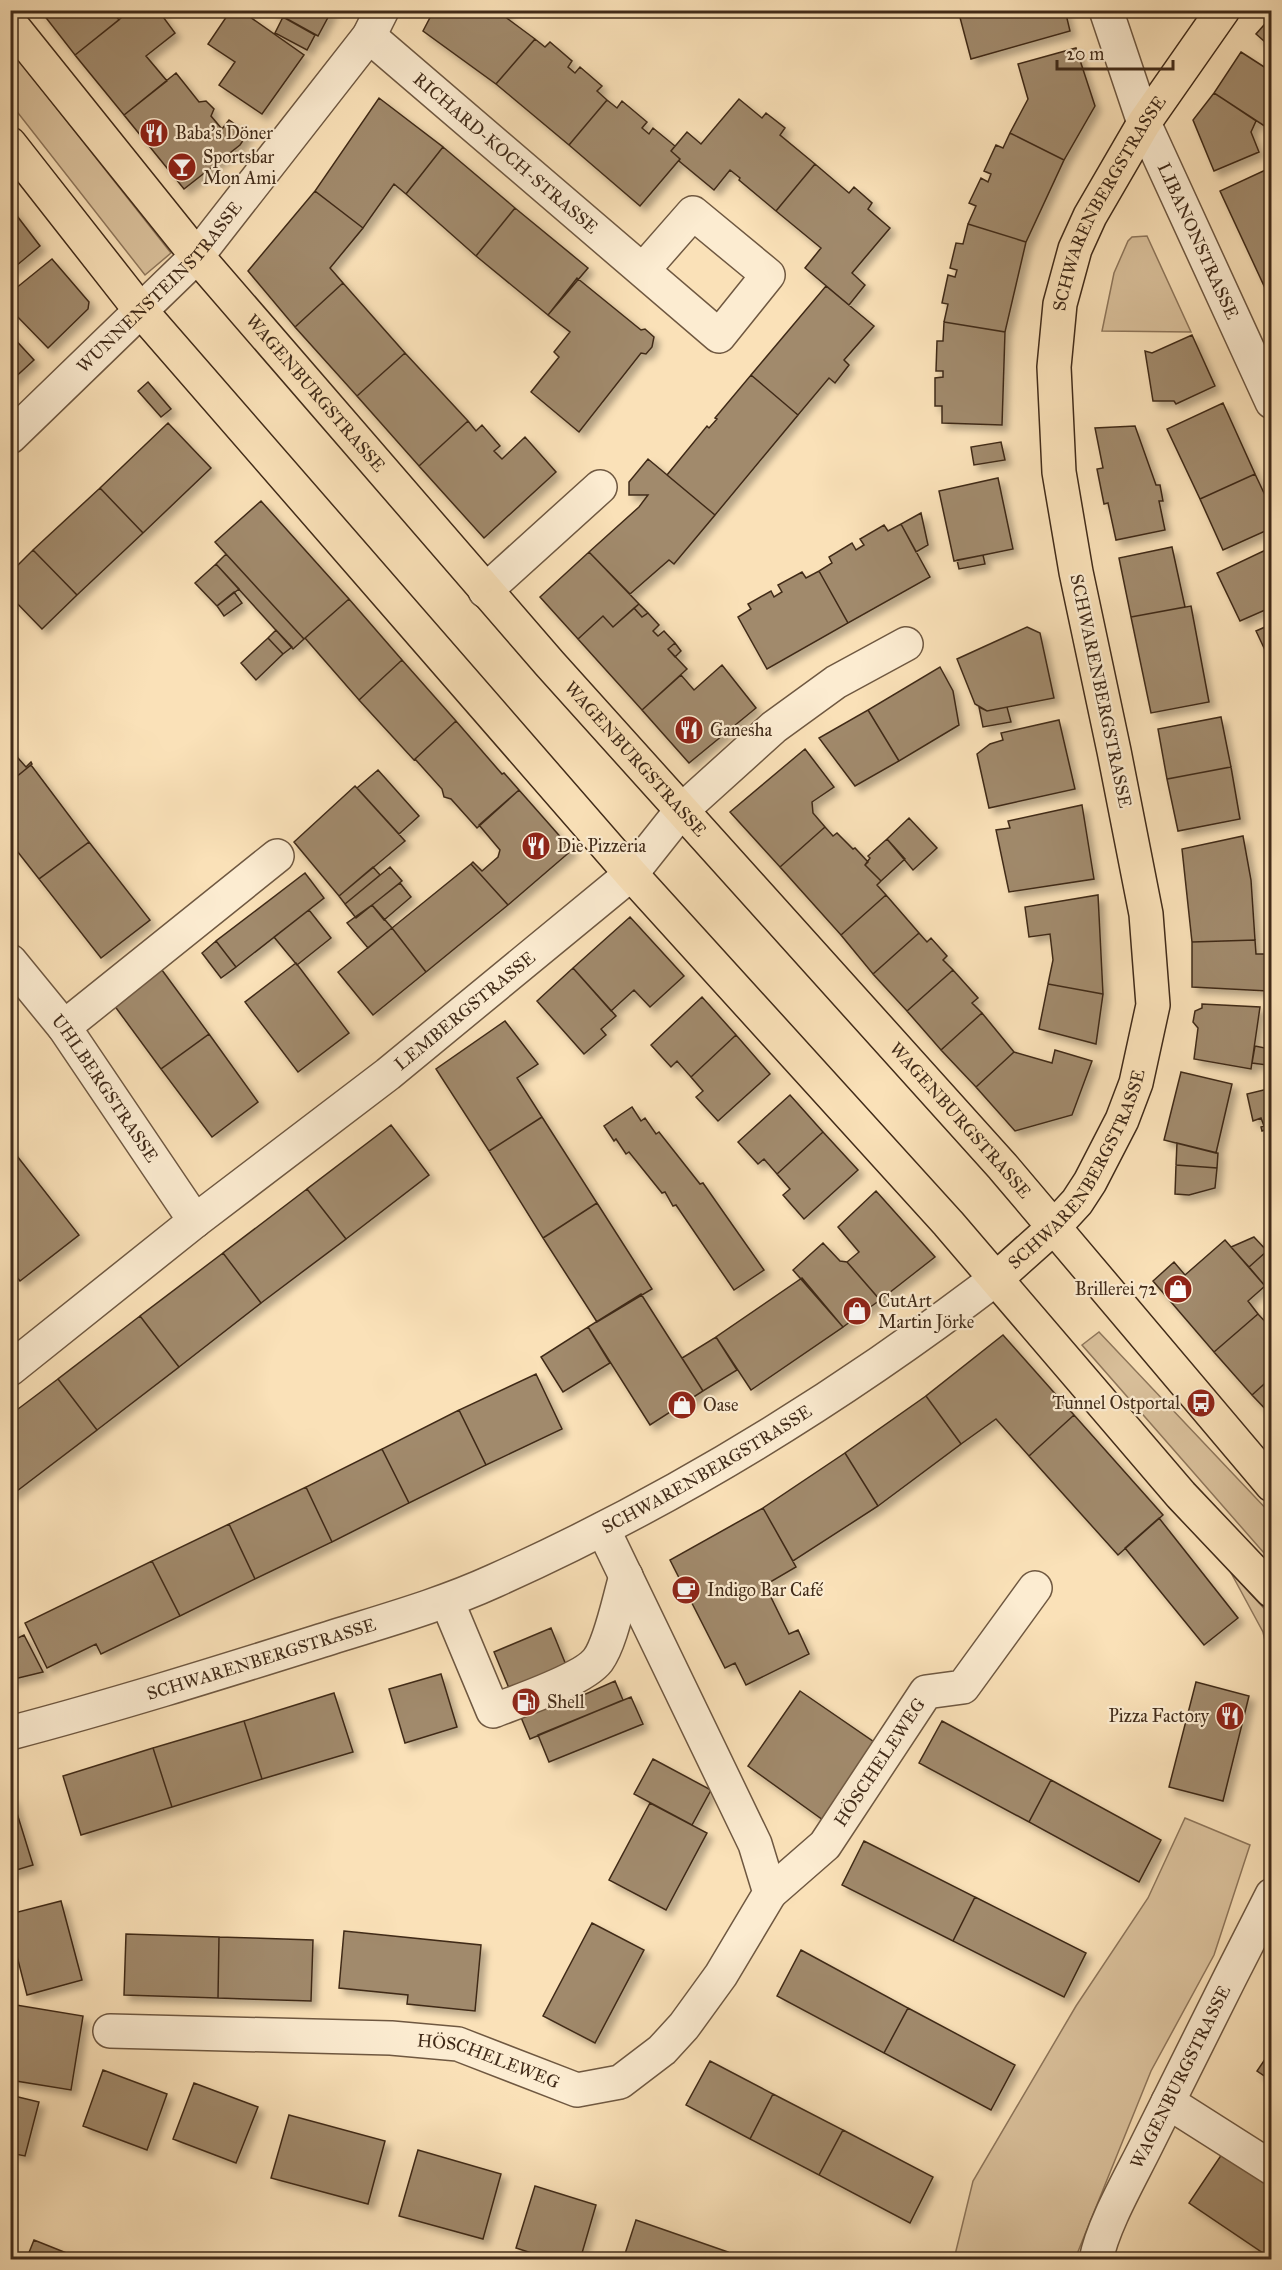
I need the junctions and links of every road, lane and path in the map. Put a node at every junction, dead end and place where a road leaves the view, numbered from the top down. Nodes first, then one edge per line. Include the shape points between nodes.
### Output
1 (1106, 10) edge
2 (1223, 10) edge
3 (10, 23) edge
4 (375, 23) edge
5 (1144, 123) junction
6 (10, 144) edge
7 (197, 256) junction
8 (644, 270) dead end
9 (141, 311) junction
10 (1272, 402) edge
11 (10, 437) edge
12 (600, 487) dead end
13 (485, 591) junction
14 (906, 644) dead end
15 (681, 811) junction
16 (277, 856) dead end
17 (631, 874) junction
18 (10, 961) edge
19 (64, 1027) junction
20 (195, 1221) junction
21 (1053, 1227) junction
22 (997, 1278) junction
23 (10, 1369) edge
24 (1272, 1485) edge
25 (603, 1529) junction
26 (626, 1576) junction
27 (1035, 1588) dead end
28 (1272, 1591) edge
29 (447, 1601) junction
30 (10, 1733) edge
31 (770, 1893) junction
32 (1272, 1895) edge
33 (110, 2031) dead end
34 (1168, 2102) junction
35 (1272, 2168) edge
36 (1096, 2259) edge

1 - 5 street, LIBANONSTRASSE
2 - 5 main road, SCHWARENBERGSTRASSE
3 - 7 main road, WAGENBURGSTRASSE
4 - 7 street, WUNNENSTEINSTRASSE
4 - 8 street, RICHARD-KOCH-STRASSE
5 - 10 street, LIBANONSTRASSE
5 - 21 main road, SCHWARENBERGSTRASSE via 1075,249 1060,304 1054,367 1059,472 1146,914 1153,1005 1136,1083 1122,1120 1090,1182
6 - 9 main road
7 - 9 street, WUNNENSTEINSTRASSE
7 - 13 main road, WAGENBURGSTRASSE
9 - 11 street, WUNNENSTEINSTRASSE
9 - 17 main road
12 - 13 street
13 - 15 main road, WAGENBURGSTRASSE
14 - 15 street, LEMBERGSTRASSE via 836,682 774,727
15 - 17 street, LEMBERGSTRASSE
15 - 21 main road, WAGENBURGSTRASSE
16 - 19 street
17 - 20 street, LEMBERGSTRASSE via 388,1074
17 - 22 main road
18 - 19 street, UHLBERGSTRASSE
19 - 20 street, UHLBERGSTRASSE
20 - 23 street, LEMBERGSTRASSE
21 - 22 main road, SCHWARENBERGSTRASSE
21 - 24 main road, WAGENBURGSTRASSE
22 - 25 street, SCHWARENBERGSTRASSE via 772,1435
22 - 28 main road via 1181,1495
25 - 26 street
25 - 29 street, SCHWARENBERGSTRASSE
26 - 29 street via 597,1661 579,1676 493,1711
26 - 31 street via 755,1844
27 - 31 street, HÖSCHELEWEG via 963,1687 926,1692 825,1845
29 - 30 street, SCHWARENBERGSTRASSE
31 - 33 street, HÖSCHELEWEG via 721,1975 684,2026 662,2050 620,2082 577,2090 458,2044 391,2038
32 - 34 street, WAGENBURGSTRASSE
34 - 35 street
34 - 36 street, WAGENBURGSTRASSE

